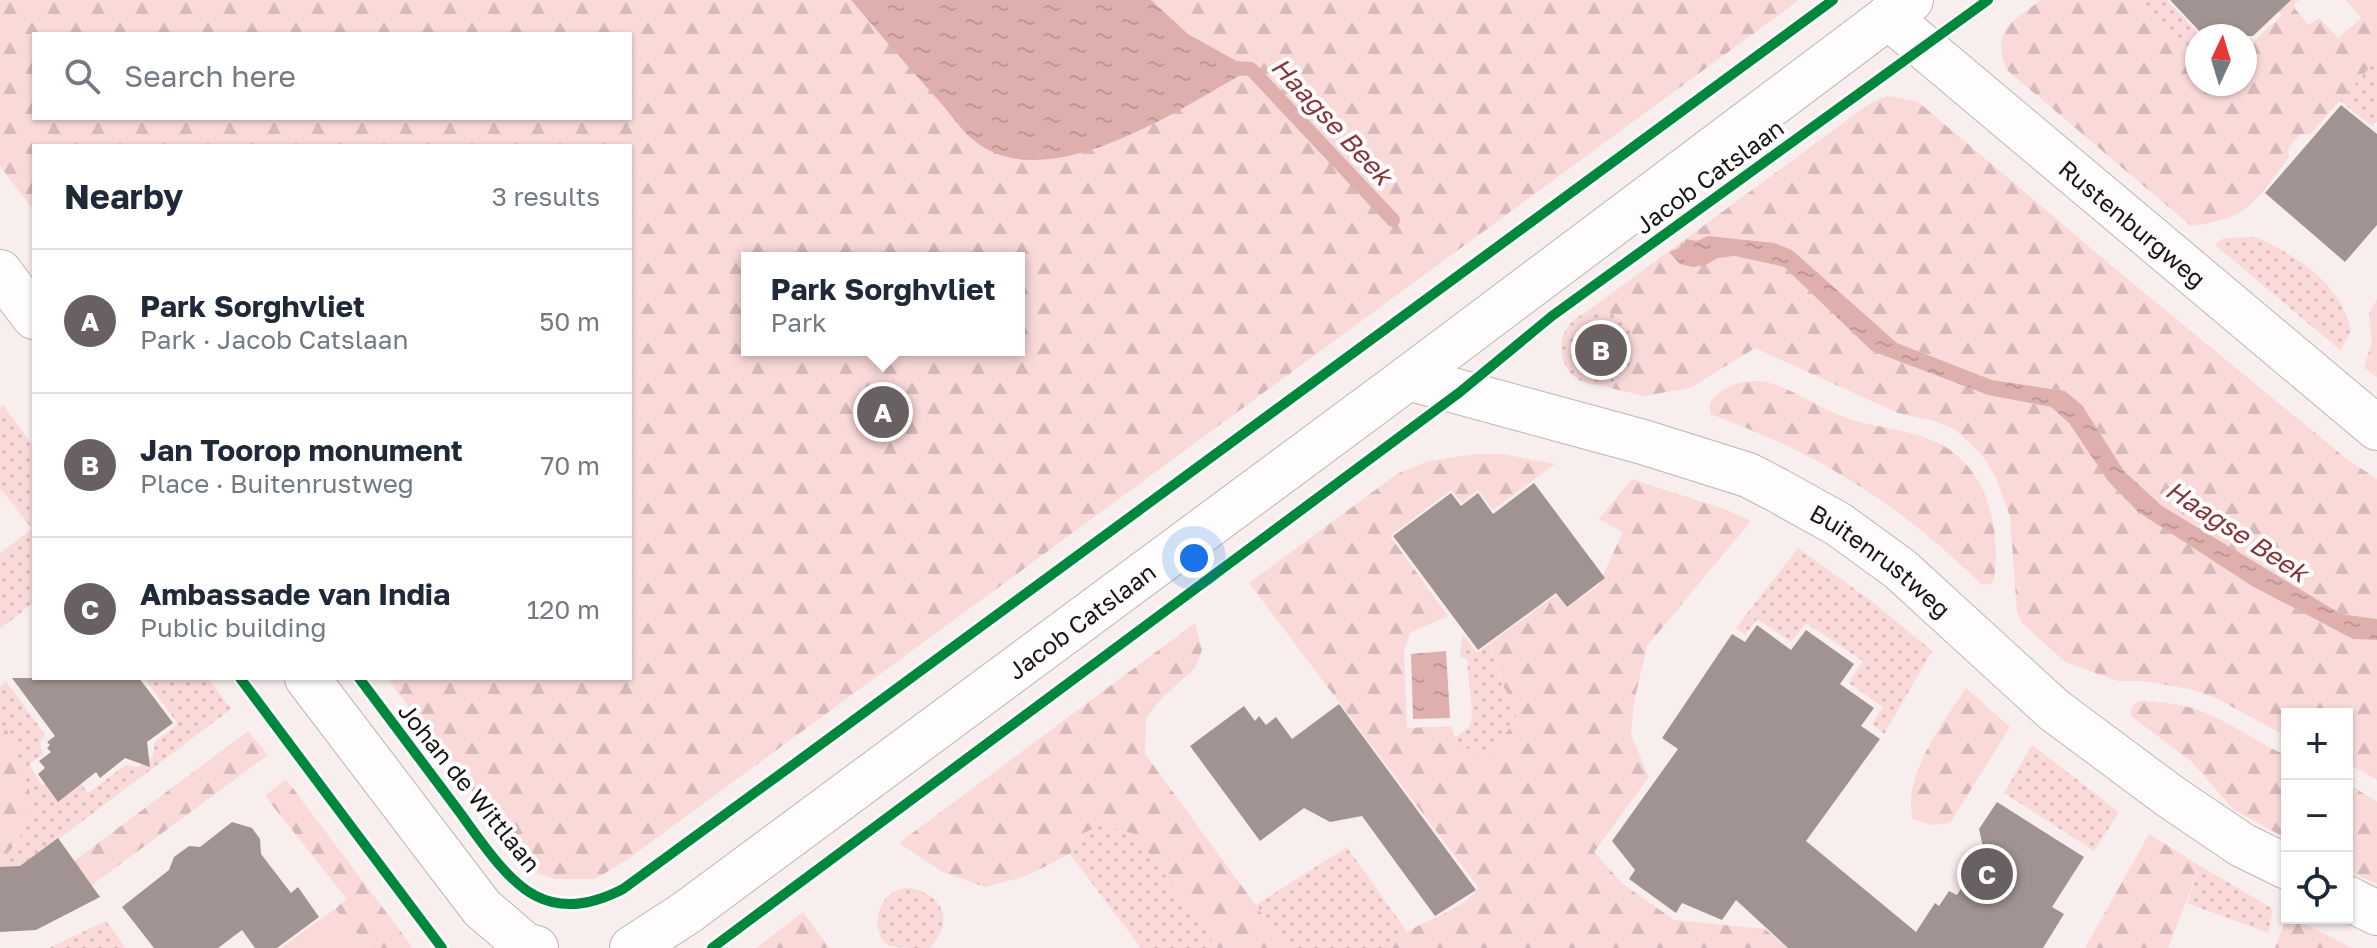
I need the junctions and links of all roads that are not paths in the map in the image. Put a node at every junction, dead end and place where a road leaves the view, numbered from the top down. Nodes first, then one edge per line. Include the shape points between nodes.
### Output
1 (1900, 9) edge
2 (0, 272) edge
3 (32, 314) edge
4 (1408, 378) junction
5 (2377, 428) edge
6 (309, 680) edge
7 (2281, 864) edge
8 (2353, 901) edge
9 (2377, 913) edge
10 (536, 948) edge
11 (632, 948) edge

1 - 4 street, Jacob Catslaan
1 - 5 street, Rustenburgweg
2 - 3 street
4 - 7 street, Buitenrustweg via 1656,446 1748,475 1777,490 1838,524 1900,569 2054,710 2171,797 2242,845
4 - 11 street, Jacob Catslaan
6 - 10 street via 482,908 525,945
8 - 9 street

